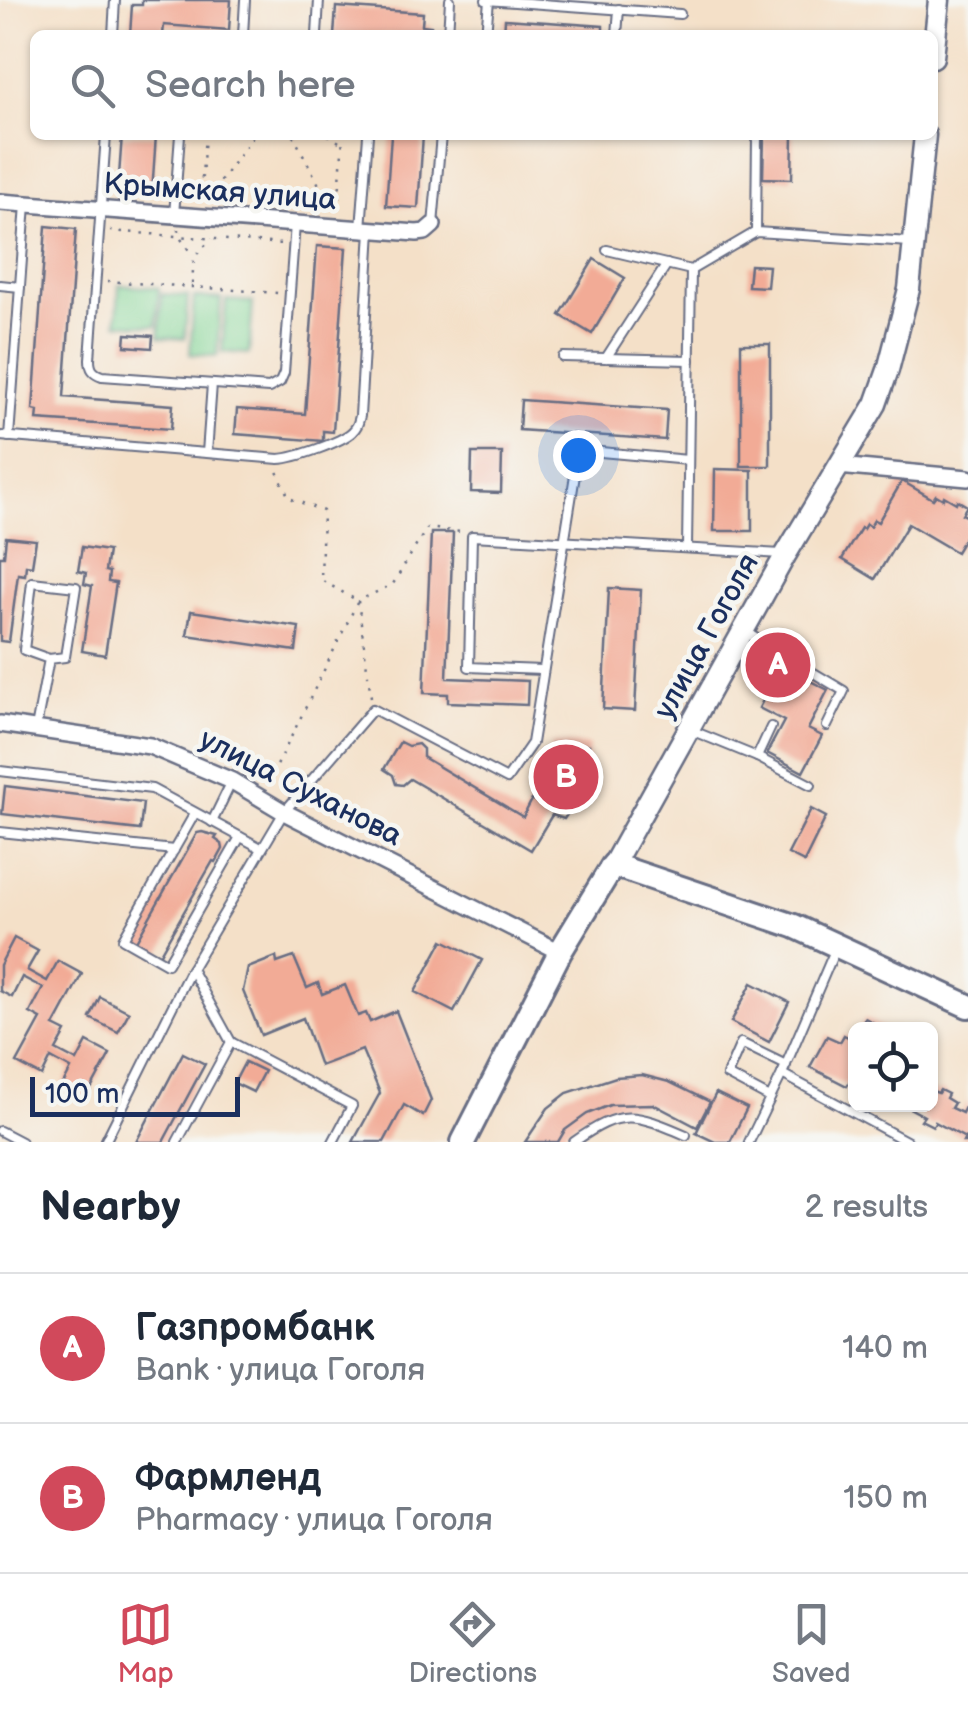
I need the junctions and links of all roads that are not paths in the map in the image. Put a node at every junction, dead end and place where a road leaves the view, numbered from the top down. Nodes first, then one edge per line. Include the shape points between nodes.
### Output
1 (115, 0) edge
2 (246, 0) edge
3 (319, 0) edge
4 (450, 0) edge
5 (487, 0) edge
6 (939, 0) edge
7 (619, 10) junction
8 (680, 14) dead end
9 (113, 30) edge
10 (243, 30) edge
11 (317, 30) edge
12 (448, 30) edge
13 (486, 30) edge
14 (617, 30) edge
15 (936, 30) edge
16 (106, 140) edge
17 (180, 140) edge
18 (368, 140) edge
19 (440, 140) edge
20 (756, 140) edge
21 (924, 140) edge
22 (0, 202) edge
23 (26, 204) junction
24 (100, 209) junction
25 (177, 215) junction
26 (295, 224) junction
27 (432, 226) joint
28 (366, 230) junction
29 (756, 232) junction
30 (914, 242) junction
31 (607, 250) dead end
32 (667, 264) junction
33 (691, 270) junction
34 (0, 285) edge
35 (20, 287) junction
36 (563, 357) dead end
37 (606, 358) junction
38 (690, 360) junction
39 (0, 364) edge
40 (14, 365) junction
41 (212, 384) junction
42 (5, 437) edge
43 (207, 453) junction
44 (688, 460) junction
45 (838, 466) junction
46 (968, 478) edge
47 (565, 541) junction
48 (687, 548) junction
49 (786, 554) junction
50 (743, 631) junction
51 (48, 659) junction
52 (542, 670) junction
53 (0, 724) edge
54 (827, 726) dead end
55 (771, 727) dead end
56 (36, 728) junction
57 (688, 729) junction
58 (757, 757) junction
59 (0, 771) edge
60 (232, 781) junction
61 (810, 785) dead end
62 (195, 812) junction
63 (284, 812) junction
64 (212, 822) junction
65 (0, 832) edge
66 (240, 837) junction
67 (261, 848) junction
68 (174, 850) junction
69 (613, 865) junction
70 (836, 946) junction
71 (560, 952) junction
72 (191, 969) junction
73 (968, 1006) edge
74 (231, 1042) junction
75 (784, 1069) junction
76 (770, 1098) junction
77 (0, 1131) edge
78 (686, 1136) dead end
79 (21, 1142) edge
80 (105, 1142) edge
81 (177, 1142) edge
82 (334, 1142) edge
83 (462, 1142) edge
84 (574, 1142) edge
85 (750, 1142) edge
86 (908, 1142) edge

1 - 9 lane
2 - 10 lane
3 - 11 lane
4 - 12 lane
5 - 7 lane
5 - 13 lane
6 - 15 street
7 - 8 lane
7 - 14 lane
16 - 24 lane
17 - 25 lane
18 - 28 lane
19 - 27 lane
20 - 29 lane
21 - 30 street, улица Гоголя
22 - 23 street, Крымская улица
23 - 24 street, Крымская улица
23 - 35 lane
24 - 25 street, Крымская улица
24 - 41 lane via 90,365 102,376
25 - 26 street, Крымская улица
26 - 28 street, Крымская улица
26 - 41 lane via 280,382 269,388
27 - 28 street, Крымская улица via 417,234
28 - 43 lane via 357,426 298,456
29 - 30 lane
29 - 33 lane
30 - 45 street, улица Гоголя via 888,370 876,404
31 - 32 lane
32 - 33 lane
32 - 37 lane
33 - 38 lane
34 - 35 lane
35 - 40 lane
36 - 37 lane
37 - 38 lane
38 - 44 lane
39 - 40 lane
40 - 42 lane
41 - 43 lane
42 - 43 lane
44 - 47 lane via 579,450
44 - 48 lane
45 - 46 street
45 - 49 street, улица Гоголя
47 - 48 lane
47 - 52 lane
47 - 52 lane via 472,536 470,666
48 - 49 lane
49 - 50 street, улица Гоголя
50 - 54 lane via 844,691
50 - 57 street, улица Гоголя
51 - 51 lane via 65,657 76,588 32,582 24,650
51 - 56 lane
52 - 63 lane via 532,743 507,779 372,709
53 - 56 street, улица Суханова
55 - 58 lane
56 - 60 street, улица Суханова via 150,746
57 - 58 lane
57 - 69 street, улица Гоголя
58 - 61 lane
59 - 62 lane via 152,790
60 - 63 street, улица Суханова
60 - 64 lane
62 - 64 lane
62 - 68 lane
63 - 67 lane
63 - 71 street, улица Суханова
64 - 66 lane
65 - 68 lane
66 - 67 lane
66 - 68 lane via 167,964 123,939
67 - 72 lane
69 - 70 main road
69 - 71 main road, улица Гоголя
70 - 73 main road
70 - 75 lane
71 - 83 main road, улица Гоголя
72 - 74 lane
72 - 80 lane
74 - 81 lane
74 - 82 lane via 352,1106
75 - 76 lane
75 - 76 lane via 742,1044 734,1059 727,1075
75 - 86 lane
76 - 85 lane
77 - 79 lane
78 - 84 lane via 626,1116

